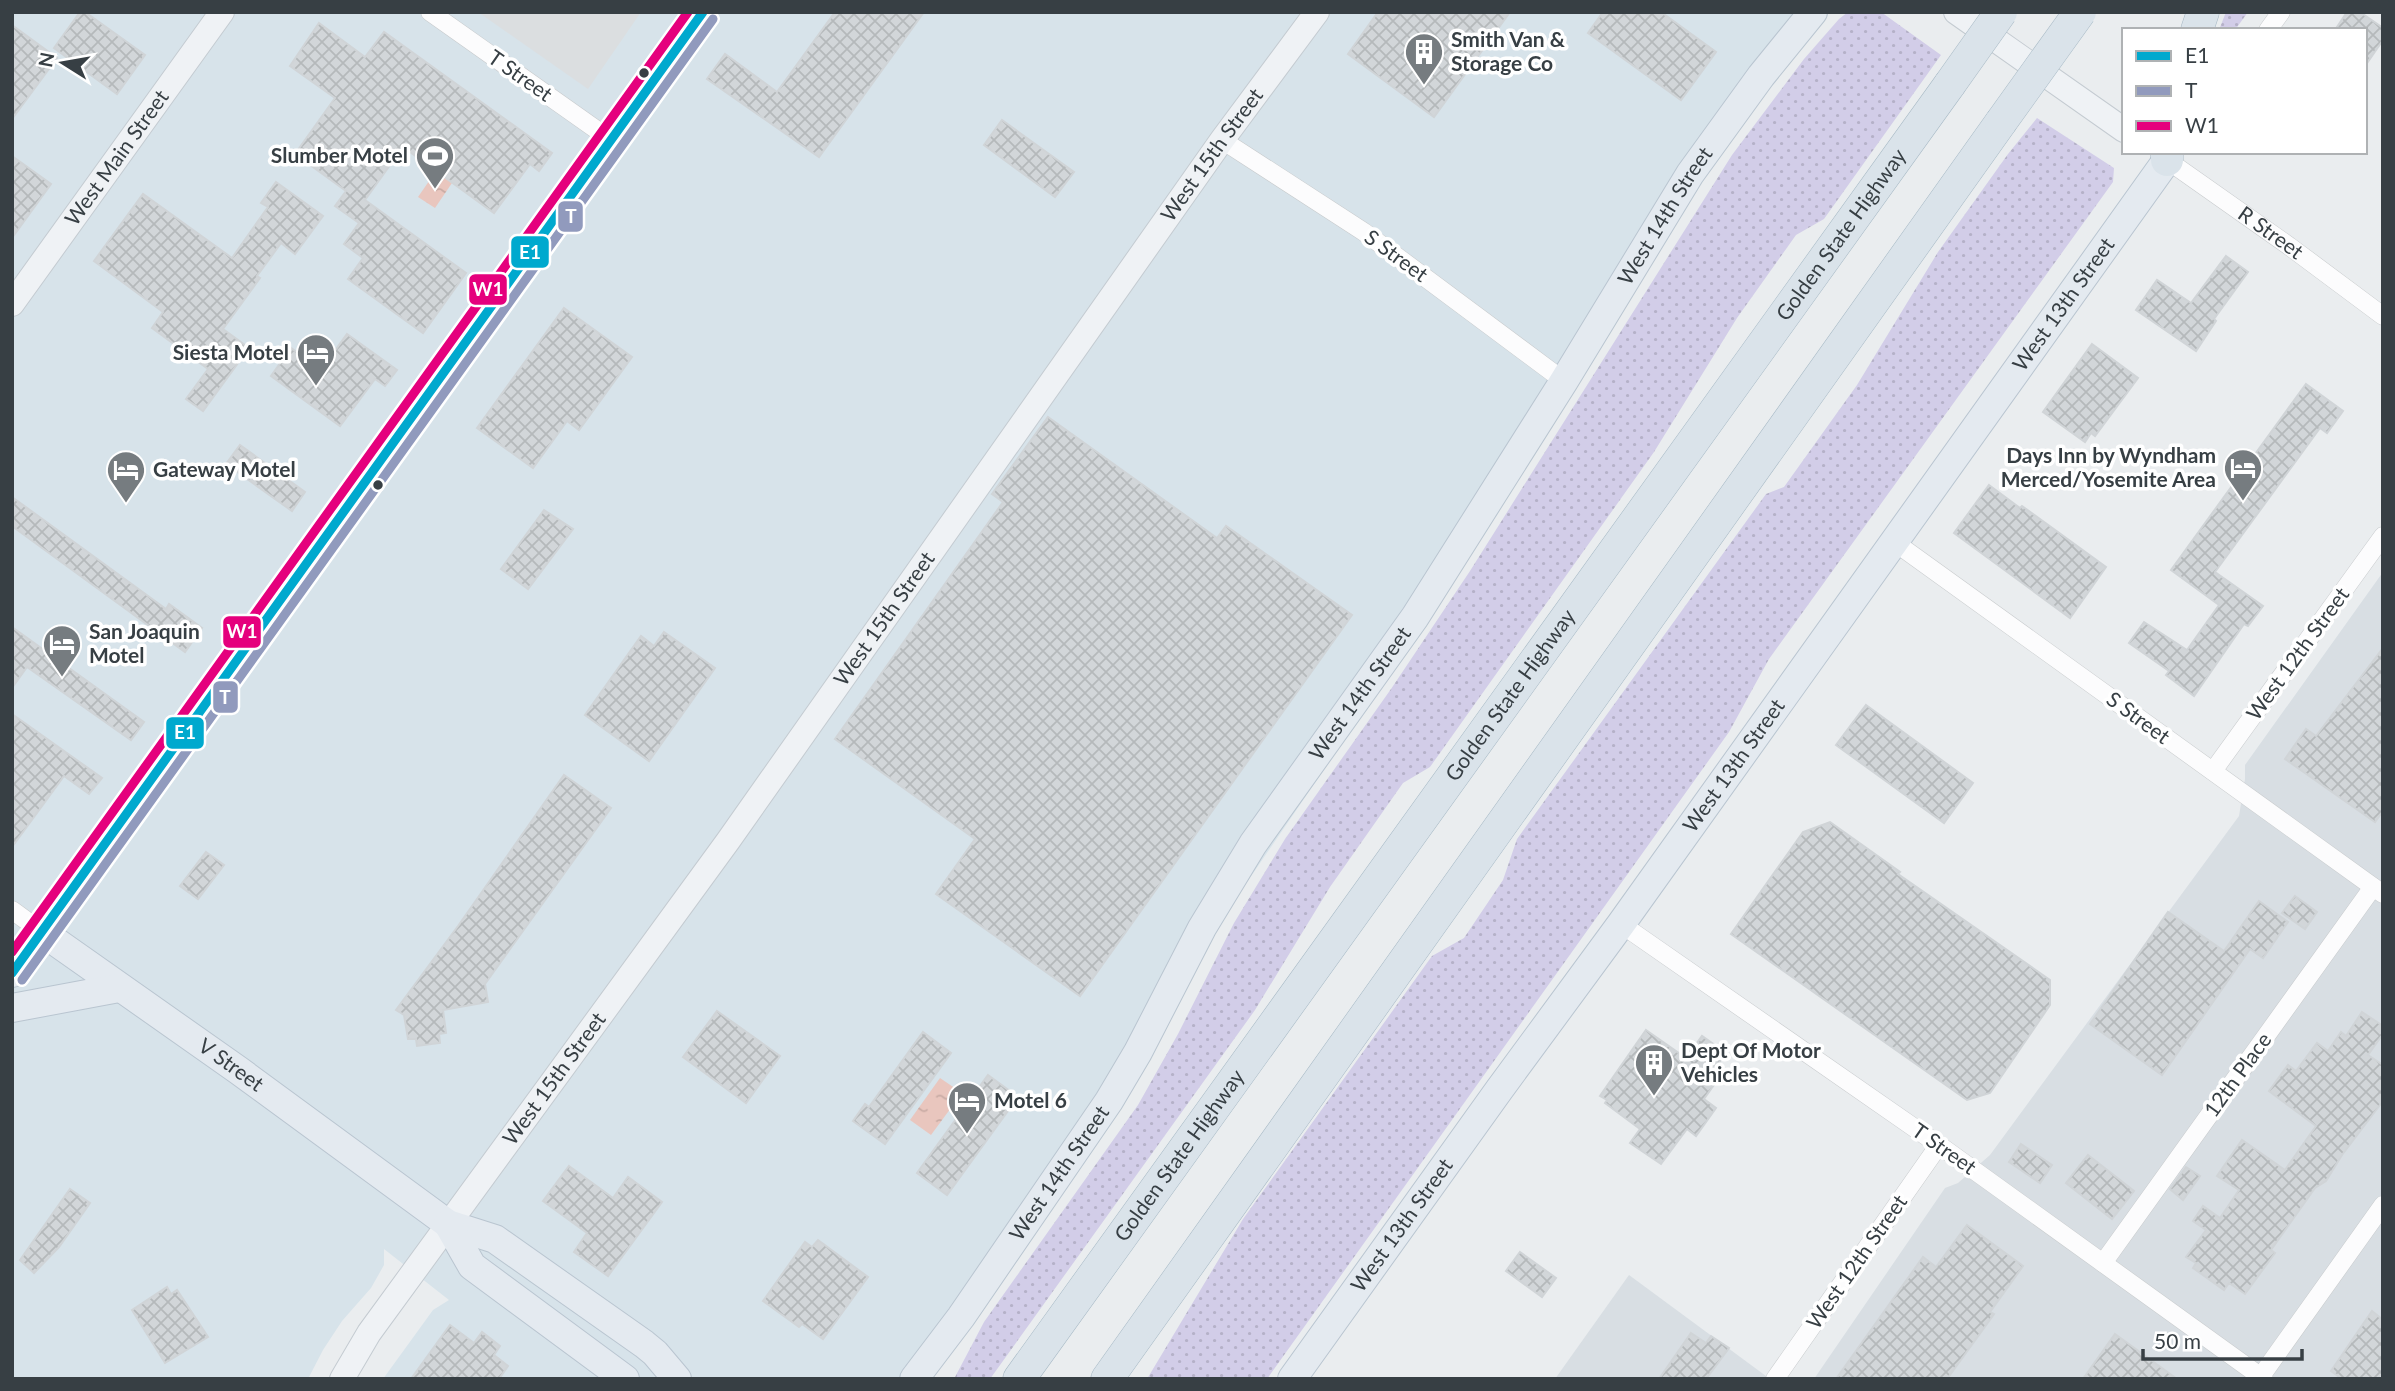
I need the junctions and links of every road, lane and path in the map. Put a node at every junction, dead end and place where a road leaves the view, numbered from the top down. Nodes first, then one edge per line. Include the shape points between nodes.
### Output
1 (222, 12) edge
2 (430, 12) edge
3 (703, 12) edge
4 (1317, 12) edge
5 (1812, 12) edge
6 (1956, 12) edge
7 (2001, 12) edge
8 (2080, 12) edge
9 (2281, 12) edge
10 (2269, 28) edge
11 (2122, 129) edge
12 (611, 140) junction
13 (1222, 140) junction
14 (2166, 154) edge
15 (12, 304) edge
16 (2383, 316) edge
17 (1564, 381) junction
18 (2383, 536) edge
19 (1893, 541) junction
20 (2213, 771) junction
21 (2378, 890) edge
22 (12, 910) edge
23 (1621, 924) junction
24 (42, 932) junction
25 (12, 973) edge
26 (119, 988) junction
27 (12, 1008) edge
28 (1939, 1145) junction
29 (2383, 1205) edge
30 (448, 1224) junction
31 (2103, 1263) junction
32 (2261, 1378) edge
33 (342, 1379) edge
34 (625, 1379) edge
35 (677, 1379) edge
36 (914, 1379) edge
37 (1019, 1379) edge
38 (1107, 1379) edge
39 (1292, 1379) edge
40 (1775, 1379) edge

1 - 15 street, West Main Street
2 - 12 street, T Street
3 - 12 main road
4 - 13 street, West 15th Street
5 - 17 main road, West 14th Street via 1690,174
6 - 11 street
7 - 37 highway, Golden State Highway, bridge
8 - 38 highway, bridge
9 - 10 street
12 - 24 main road
13 - 17 street, S Street via 1364,232
13 - 30 street, West 15th Street via 728,841
14 - 16 street, R Street
14 - 19 main road, West 13th Street
17 - 36 main road, West 14th Street via 1415,617 1253,844 1102,1111
18 - 20 street, West 12th Street
19 - 20 street, S Street
19 - 23 main road, West 13th Street
20 - 21 street, S Street
21 - 31 street, 12th Place
22 - 24 street, V Street
23 - 28 street, T Street
23 - 39 main road, West 13th Street
24 - 25 main road
24 - 26 main road, V Street
26 - 27 main road
26 - 30 main road, V Street
28 - 31 street, T Street
28 - 40 street, West 12th Street
29 - 32 street
30 - 33 street, West 15th Street via 369,1333
30 - 34 main road, V Street via 472,1266
30 - 35 main road, V Street via 495,1239 644,1344
31 - 32 street, T Street

